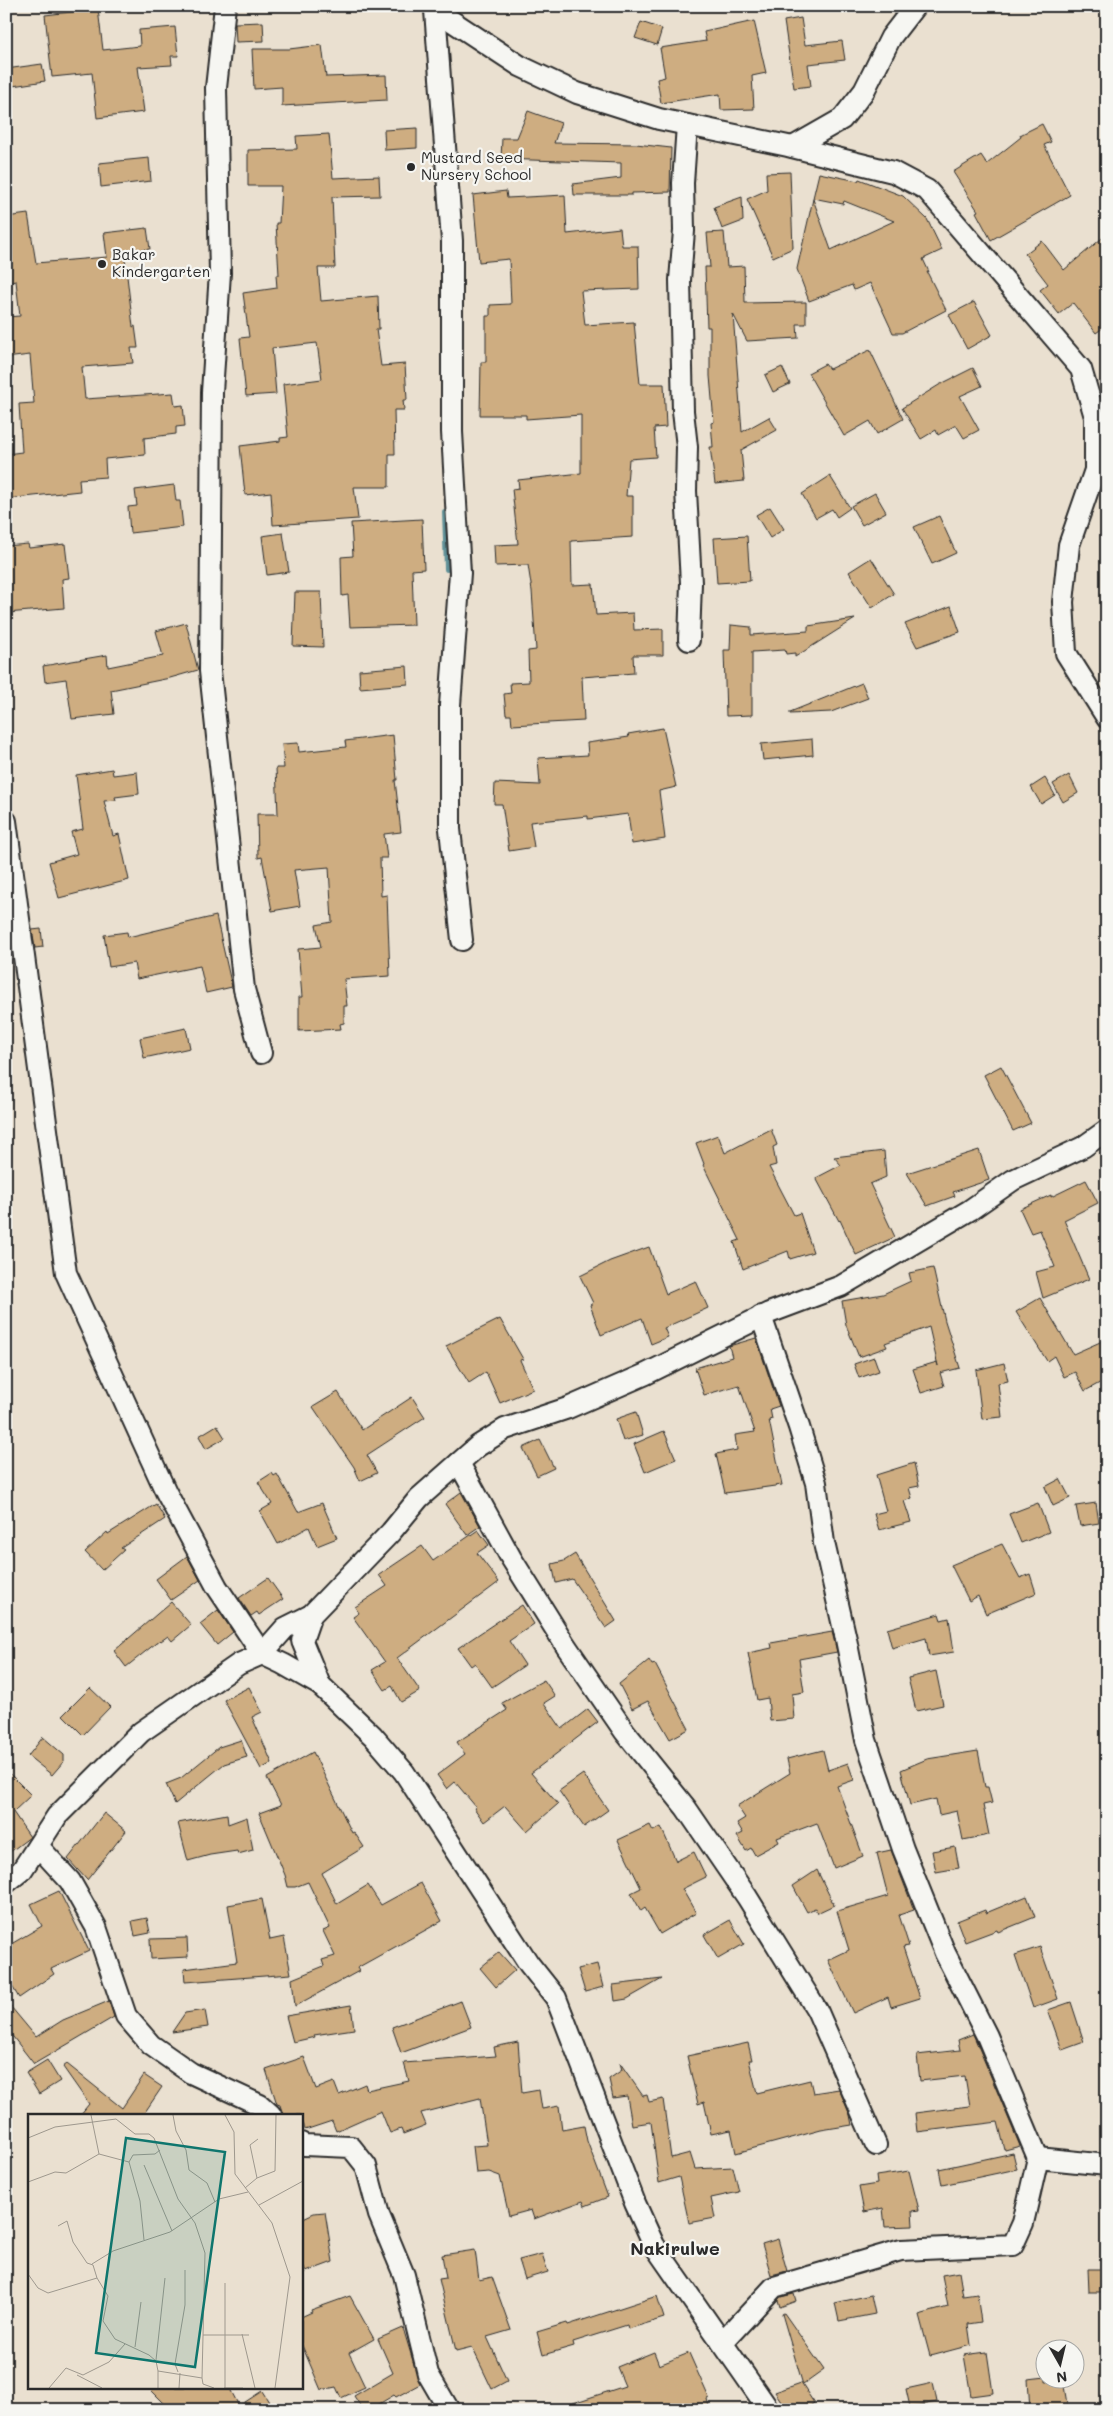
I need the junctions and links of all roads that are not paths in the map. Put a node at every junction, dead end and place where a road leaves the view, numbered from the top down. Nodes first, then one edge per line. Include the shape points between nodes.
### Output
1 (225, 6) edge
2 (915, 6) edge
3 (434, 8) edge
4 (688, 125) junction
5 (793, 148) junction
6 (689, 640) dead end
7 (1107, 718) edge
8 (6, 821) edge
9 (462, 940) dead end
10 (261, 1053) dead end
11 (1107, 1130) edge
12 (761, 1316) junction
13 (459, 1463) junction
14 (311, 1615) junction
15 (262, 1654) junction
16 (320, 1685) junction
17 (38, 1846) junction
18 (6, 1883) edge
19 (270, 2114) edge
20 (302, 2144) edge
21 (876, 2145) dead end
22 (1038, 2158) junction
23 (1107, 2165) edge
24 (722, 2343) junction
25 (449, 2410) edge
26 (769, 2410) edge

1 - 10 street via 216,88 220,274 212,392 210,671 244,989
2 - 5 street via 891,37 864,91 842,119
3 - 4 street via 520,66 577,93
3 - 9 street via 452,241 452,432 460,573 450,705 450,830
4 - 5 street
4 - 6 street via 680,280 691,583
5 - 7 street via 893,172 927,190 1081,369 1095,417 1095,470 1069,546 1062,602 1065,644 1066,653
8 - 15 street via 66,1274 166,1492 217,1587
11 - 12 street via 1083,1147 1013,1180 970,1210 841,1286
12 - 13 street via 646,1374 568,1408 505,1429
12 - 22 street via 816,1483 824,1543 866,1740 903,1849 945,1953 987,2036
13 - 14 street via 419,1498 392,1532
13 - 21 street via 511,1558 566,1646 625,1732 714,1848 817,2010
14 - 15 street via 285,1628
14 - 16 street via 302,1641
15 - 16 street
15 - 17 street via 239,1664 141,1732 58,1816
16 - 24 street via 374,1736 404,1772 529,1964 556,1998 654,2245
17 - 18 street via 22,1870
17 - 19 street via 70,1881 96,1927 126,2016 151,2045 191,2073 260,2105
20 - 25 street via 351,2147 366,2166 379,2215 404,2275 428,2374
22 - 23 street
22 - 24 street via 1023,2223 1013,2245 901,2250 774,2286
24 - 26 street

